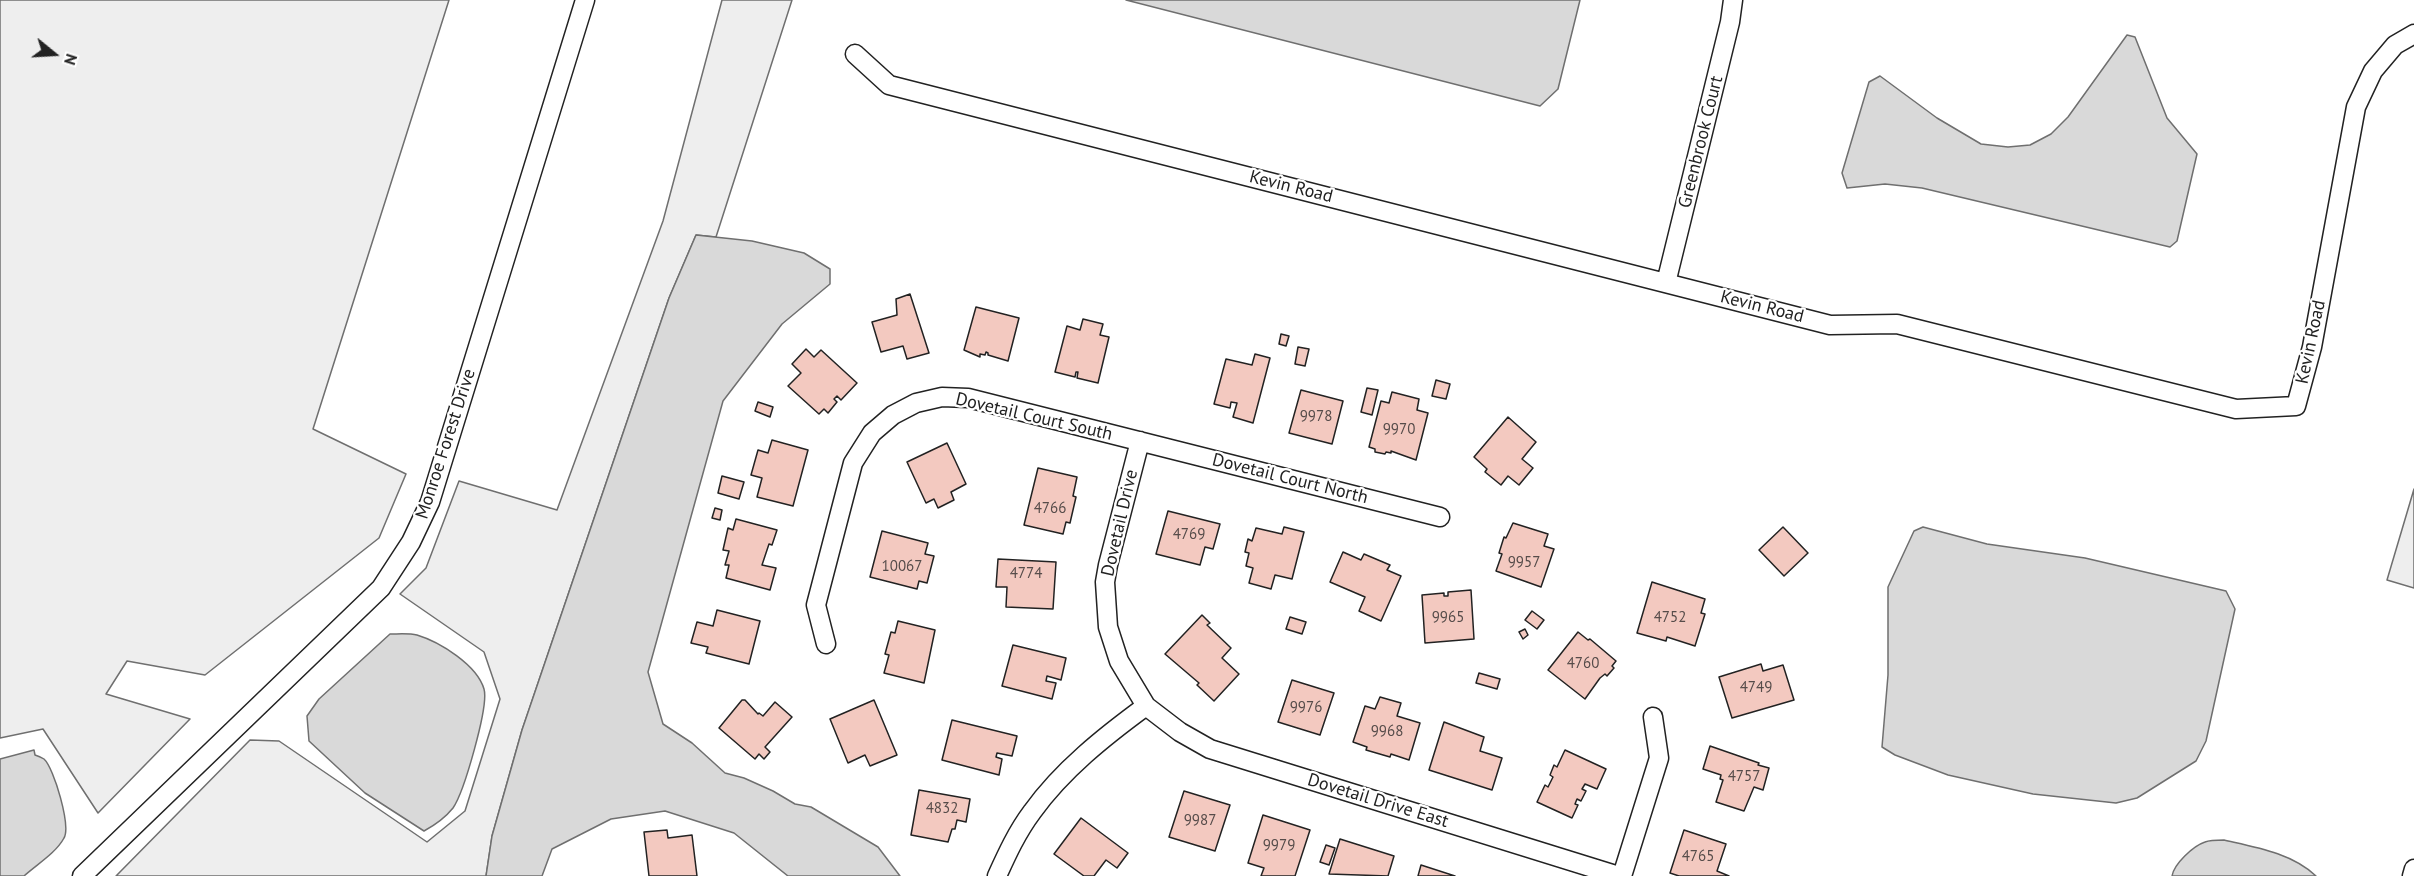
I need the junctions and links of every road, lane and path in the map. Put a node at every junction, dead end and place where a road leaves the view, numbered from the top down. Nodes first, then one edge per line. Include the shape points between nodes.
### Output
1 (585, 0) edge
2 (1733, 0) edge
3 (2414, 34) edge
4 (855, 54) dead end
5 (1666, 283) junction
6 (1140, 441) junction
7 (1440, 518) dead end
8 (826, 644) dead end
9 (1146, 706) junction
10 (1653, 717) dead end
11 (2414, 869) edge
12 (82, 876) edge
13 (997, 876) edge
14 (1621, 876) edge
15 (2412, 876) edge

1 - 12 street, Monroe Forest Drive via 430,502 411,542 381,588
2 - 5 street, Greenbrook Court
3 - 5 street, Kevin Road via 2395,45 2373,71 2356,108 2312,347 2296,406 2235,409 1896,324 1830,325
4 - 5 street, Kevin Road via 889,85
6 - 7 street, Dovetail Court North
6 - 8 street, Dovetail Court South via 968,398 924,401 893,415 872,433 852,463 816,605
6 - 9 street, Dovetail Drive via 1105,582 1108,627 1119,661
9 - 13 street via 1110,732 1053,787 1020,830
9 - 14 street, Dovetail Drive East via 1210,749
10 - 14 street via 1659,758
11 - 15 street

